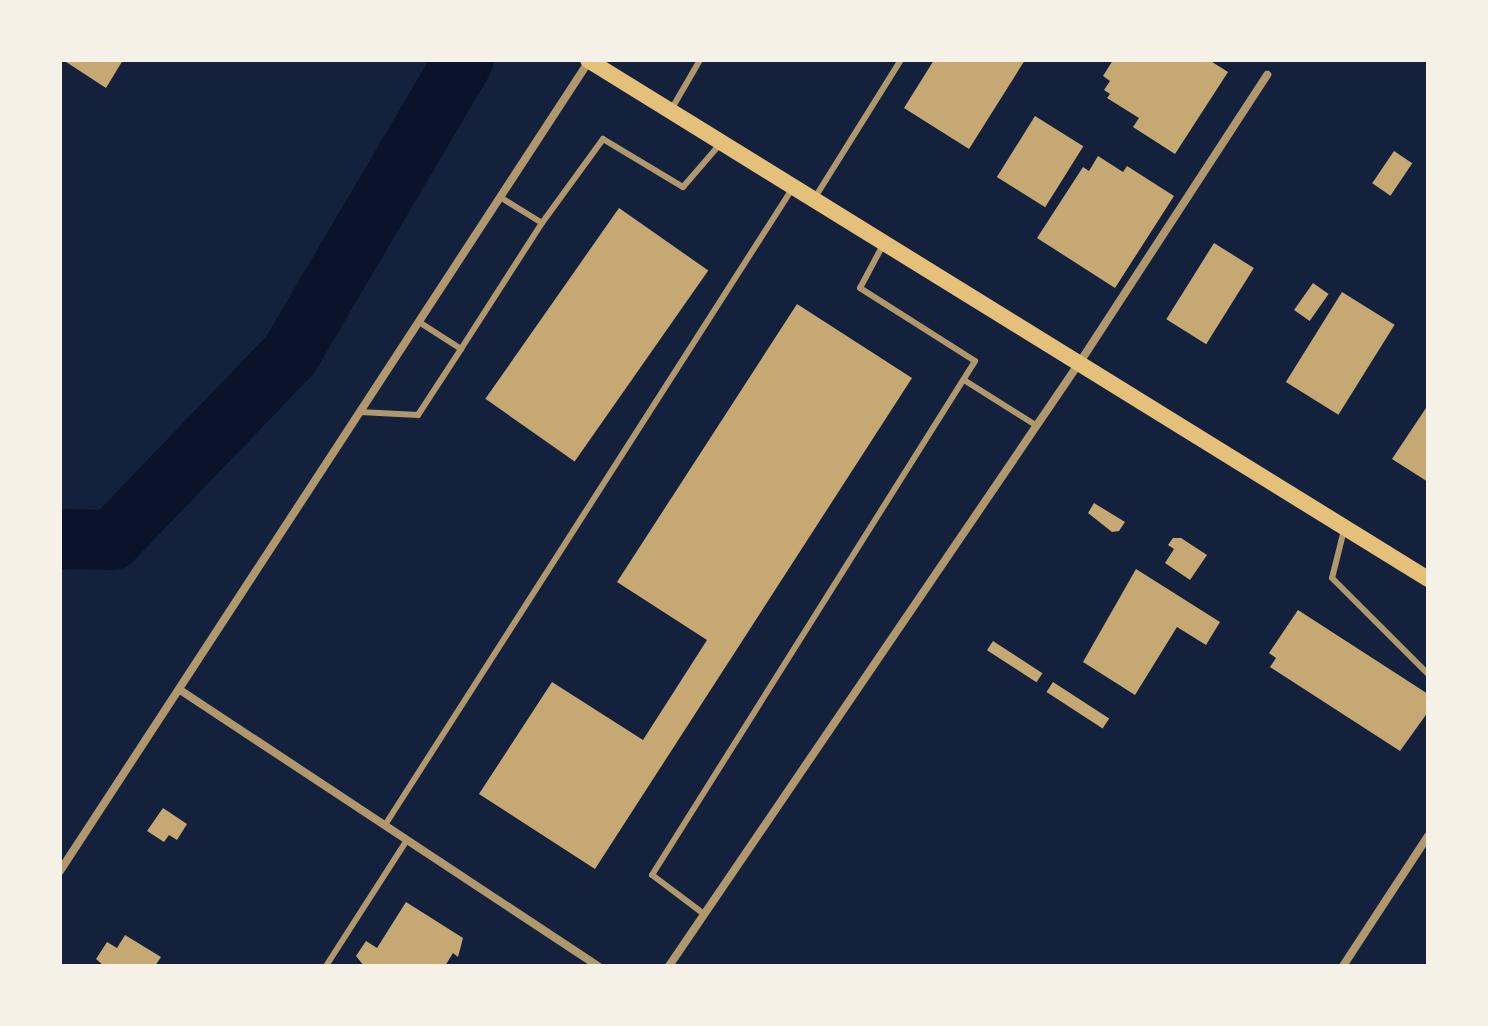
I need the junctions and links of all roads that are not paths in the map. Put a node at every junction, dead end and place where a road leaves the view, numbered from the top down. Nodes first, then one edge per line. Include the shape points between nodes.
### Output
1 (589, 60) edge
2 (700, 60) edge
3 (901, 60) edge
4 (1267, 75) dead end
5 (671, 110) junction
6 (722, 142) junction
7 (794, 186) junction
8 (500, 197) junction
9 (814, 199) junction
10 (542, 223) junction
11 (885, 242) junction
12 (419, 322) junction
13 (461, 349) junction
14 (1080, 362) junction
15 (964, 380) junction
16 (360, 412) junction
17 (1037, 426) junction
18 (1345, 527) junction
19 (1428, 579) edge
20 (1428, 674) edge
21 (180, 690) junction
22 (385, 825) junction
23 (1428, 836) edge
24 (407, 840) junction
25 (60, 871) edge
26 (704, 914) junction
27 (326, 966) edge
28 (598, 966) edge
29 (669, 966) edge
30 (1343, 966) edge

1 - 5 main road
1 - 8 street
2 - 5 lane
3 - 9 lane
4 - 14 street
5 - 6 main road
6 - 7 main road
6 - 10 lane via 683,187 603,139
7 - 9 main road
7 - 22 lane
8 - 10 lane
8 - 12 street
9 - 11 main road
10 - 13 lane
11 - 14 main road
11 - 15 lane via 860,288 975,361
12 - 13 lane
12 - 16 street
13 - 16 lane via 418,415
14 - 17 street
14 - 18 main road
15 - 17 lane
15 - 26 lane via 652,875
16 - 21 street
17 - 26 street
18 - 19 main road
18 - 20 lane via 1332,578
21 - 22 street
21 - 25 street
22 - 24 street
23 - 30 street
24 - 27 lane
24 - 28 street
26 - 29 street

